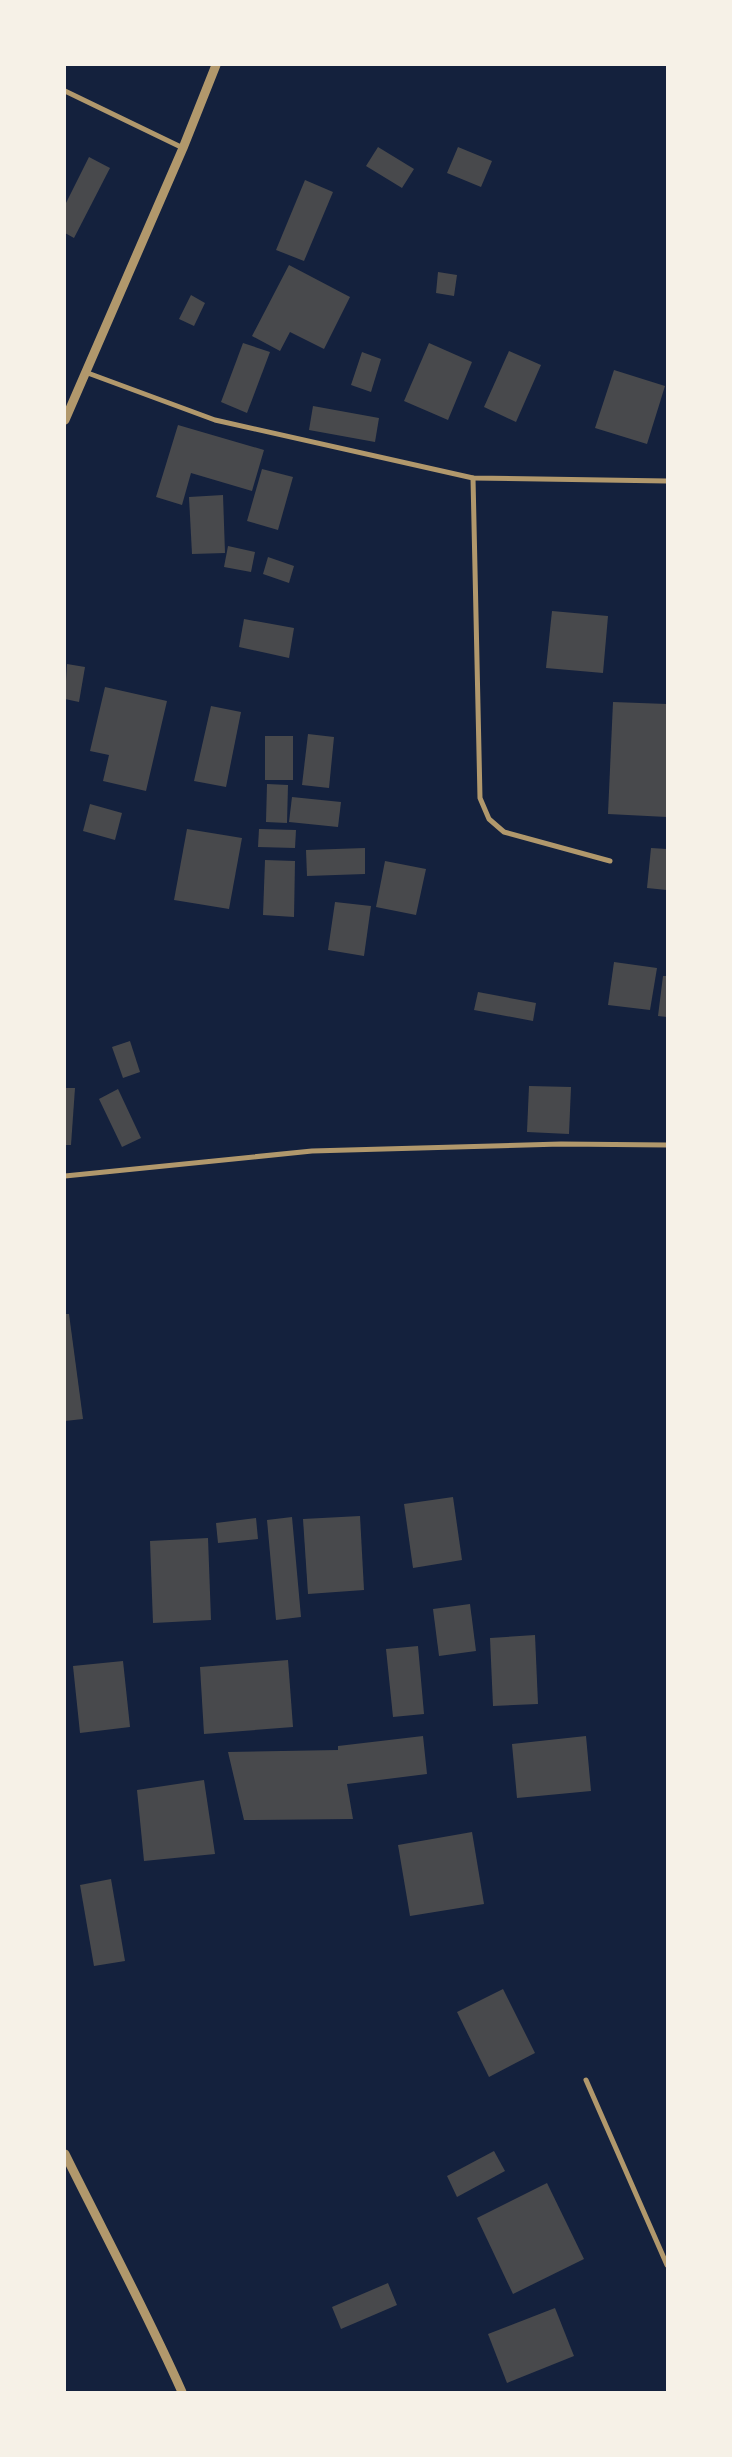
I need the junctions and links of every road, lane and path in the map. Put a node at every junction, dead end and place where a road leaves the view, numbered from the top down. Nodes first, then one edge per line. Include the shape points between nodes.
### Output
1 (216, 65) edge
2 (65, 91) edge
3 (184, 148) junction
4 (85, 372) junction
5 (65, 420) edge
6 (473, 478) junction
7 (667, 481) edge
8 (610, 861) dead end
9 (667, 1145) edge
10 (65, 1176) edge
11 (586, 2080) dead end
12 (65, 2154) edge
13 (667, 2265) edge
14 (182, 2392) edge

1 - 3 street
2 - 3 street
3 - 4 street
4 - 5 street
4 - 6 street via 216,420
6 - 7 street
6 - 8 street via 480,798 489,819 504,832
9 - 10 street via 561,1144 312,1151
11 - 13 street
12 - 14 street

